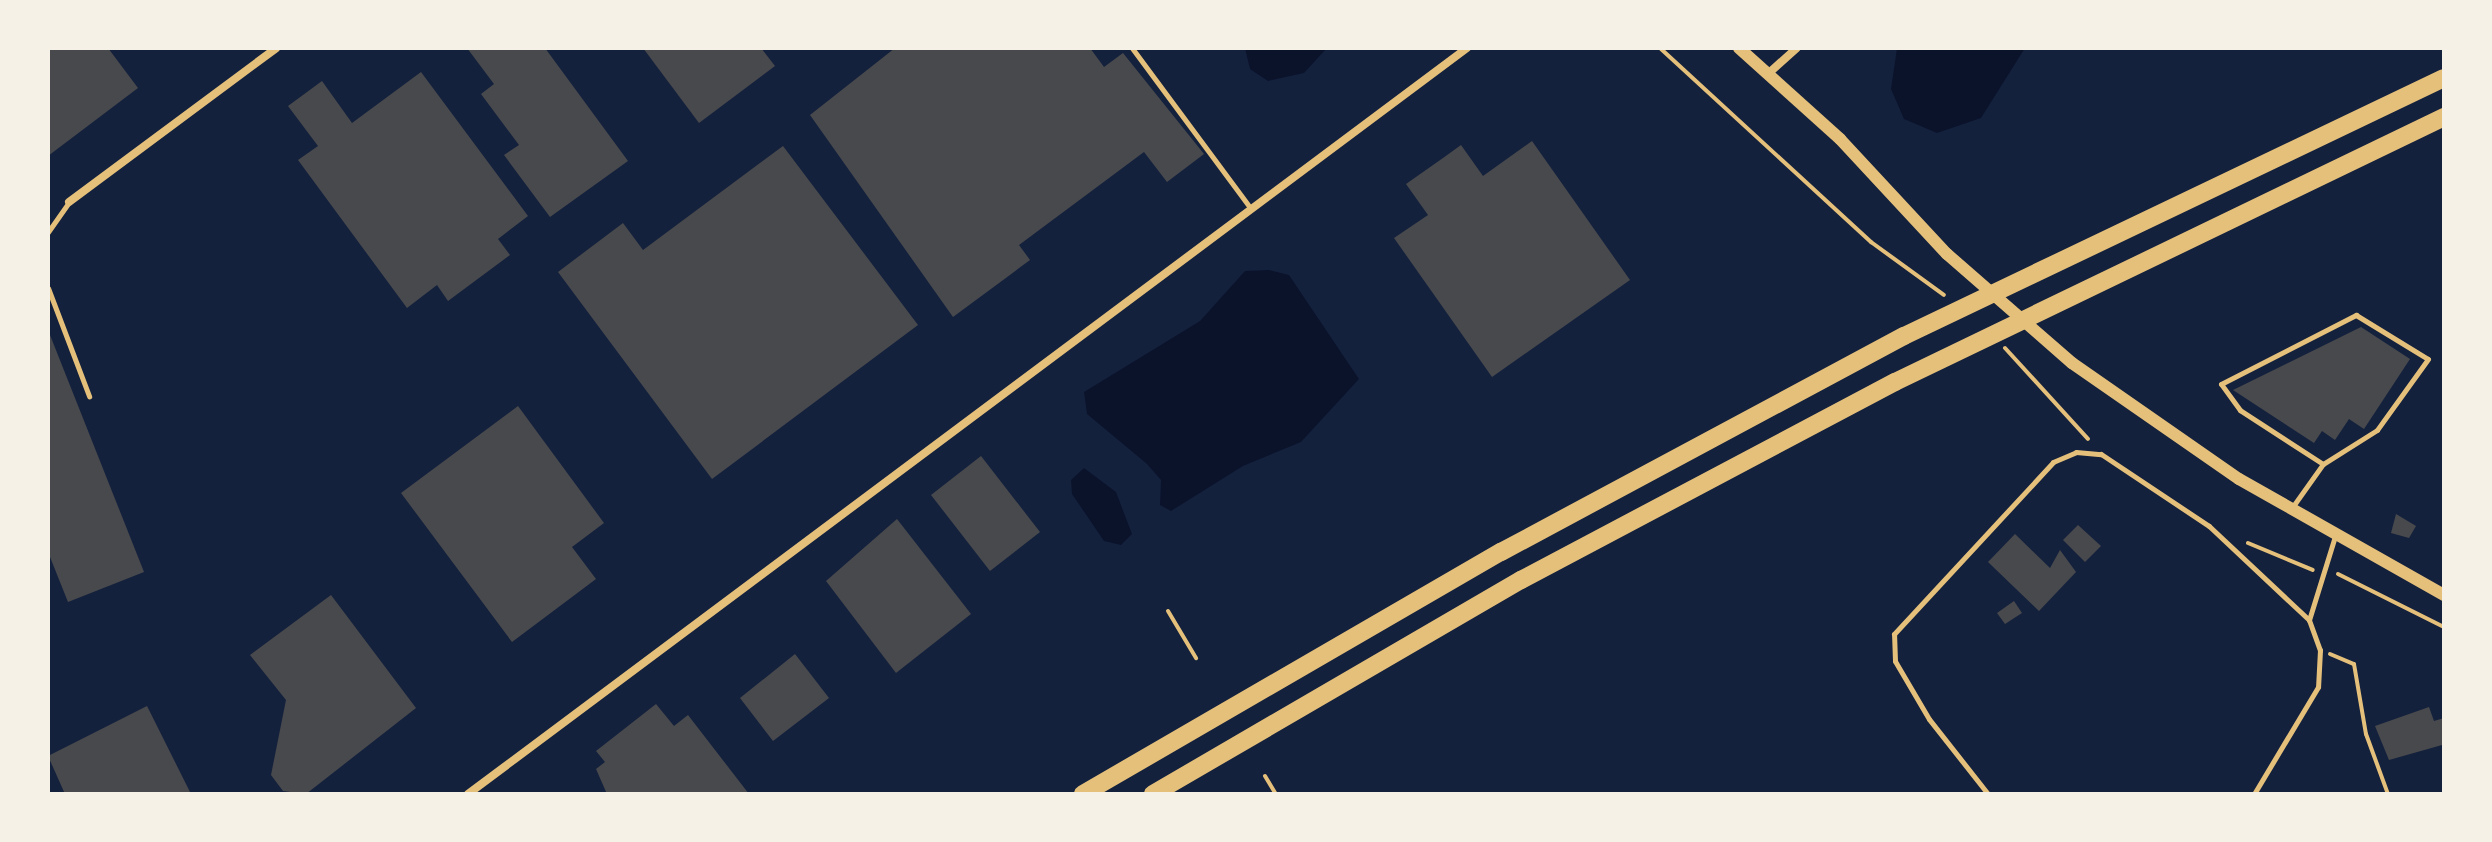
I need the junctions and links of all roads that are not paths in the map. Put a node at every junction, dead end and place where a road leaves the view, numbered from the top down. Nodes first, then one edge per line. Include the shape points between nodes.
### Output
1 (276, 48) edge
2 (1132, 48) edge
3 (1467, 48) edge
4 (1739, 48) edge
5 (1797, 48) edge
6 (1770, 72) junction
7 (2444, 78) edge
8 (2444, 117) edge
9 (69, 202) joint
10 (1252, 210) junction
11 (48, 232) edge
12 (48, 288) edge
13 (89, 396) dead end
14 (2323, 464) junction
15 (2290, 509) junction
16 (2335, 536) junction
17 (2444, 595) edge
18 (2309, 620) junction
19 (468, 794) edge
20 (1083, 794) edge
21 (1153, 794) edge
22 (1988, 794) edge
23 (2254, 794) edge

1 - 9 street
2 - 10 lane
3 - 10 street
4 - 6 street
5 - 6 street
6 - 15 street via 1947,254 2072,363
7 - 20 highway via 1904,336 1501,552
8 - 21 highway via 1930,364 1521,580
9 - 11 lane
10 - 19 street
12 - 13 lane
14 - 14 lane via 2377,430 2428,359 2356,315 2221,384 2229,401
14 - 15 lane
15 - 16 street
16 - 17 street
16 - 18 lane
18 - 22 lane via 2209,526 2101,454 2076,452 2053,462 1906,612 1894,634 1895,661 1929,719
18 - 23 lane via 2320,650 2318,687

